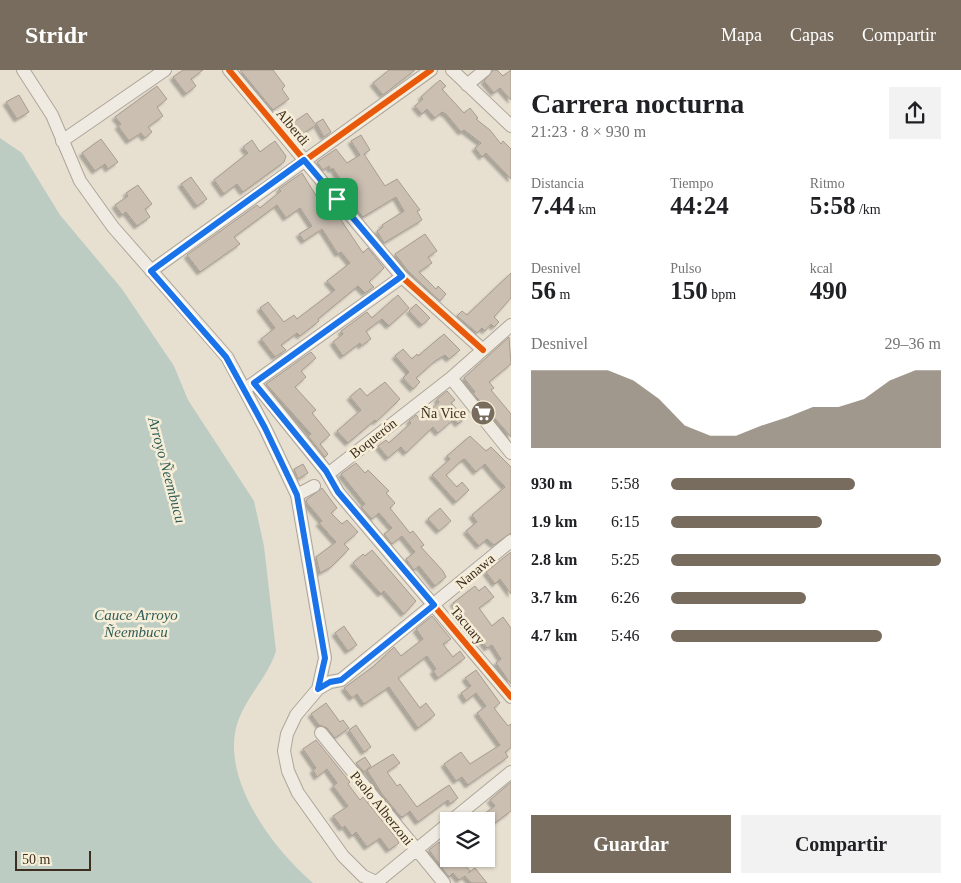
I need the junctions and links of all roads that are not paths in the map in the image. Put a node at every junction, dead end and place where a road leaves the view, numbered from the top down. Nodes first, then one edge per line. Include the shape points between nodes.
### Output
1 (23, 70) edge
2 (165, 70) edge
3 (229, 70) edge
4 (431, 70) edge
5 (452, 70) edge
6 (485, 70) edge
7 (467, 85) junction
8 (511, 126) edge
9 (62, 141) junction
10 (304, 160) junction
11 (151, 271) junction
12 (402, 276) junction
13 (511, 325) edge
14 (483, 350) junction
15 (451, 378) junction
16 (250, 386) junction
17 (511, 452) edge
18 (328, 474) junction
19 (314, 486) dead end
20 (297, 495) junction
21 (511, 541) edge
22 (434, 605) junction
23 (318, 689) junction
24 (511, 697) edge
25 (321, 733) dead end
26 (511, 772) edge
27 (462, 812) edge
28 (440, 830) edge
29 (416, 850) junction
30 (378, 883) edge
31 (444, 883) edge

1 - 9 street via 52,115
2 - 9 street
3 - 10 street, Alberdi
4 - 10 street
5 - 7 street
6 - 7 street
7 - 8 street
9 - 11 street via 80,181 113,227
10 - 11 street
10 - 12 street, Alberdi
11 - 16 street
12 - 14 street, Alberdi
12 - 16 street
13 - 14 street, Boquerón
14 - 15 street, Boquerón
15 - 17 street
15 - 18 street, Boquerón
16 - 18 street, Tacuary
16 - 20 street
18 - 22 street, Tacuary via 338,492
19 - 20 street
20 - 23 street via 325,658
21 - 22 street, Nanawa
22 - 23 street, Nanawa via 341,680
22 - 24 street, Tacuary
23 - 30 street via 296,715 287,734 284,751 288,771 298,793 343,856 363,876
25 - 29 street, Paolo Alberzoni
26 - 27 street
28 - 29 street
29 - 30 street
29 - 31 street, Paolo Alberzoni

